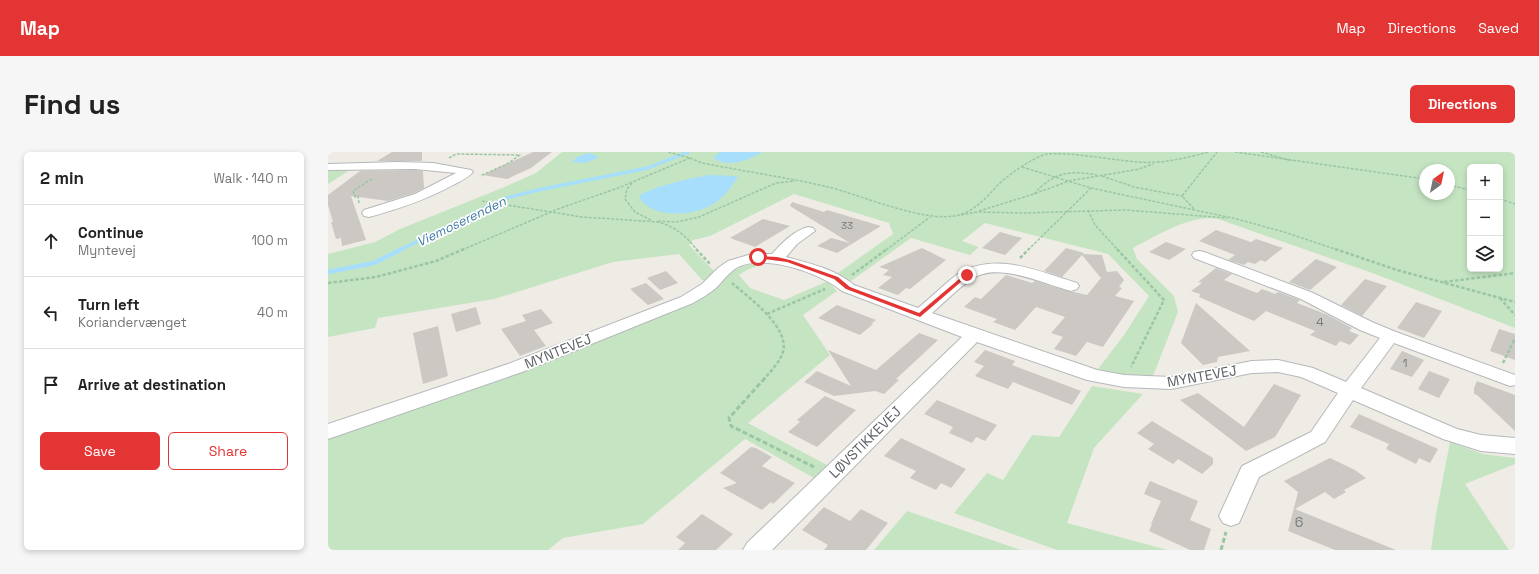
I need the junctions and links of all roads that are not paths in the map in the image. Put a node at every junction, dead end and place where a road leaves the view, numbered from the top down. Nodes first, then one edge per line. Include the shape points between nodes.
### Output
1 (328, 167) edge
2 (369, 213) dead end
3 (808, 231) dead end
4 (1199, 255) dead end
5 (777, 258) junction
6 (1071, 286) dead end
7 (920, 315) junction
8 (974, 335) junction
9 (1390, 336) junction
10 (1504, 378) road end
11 (1349, 391) junction
12 (328, 432) edge
13 (1515, 446) edge
14 (1231, 516) dead end
15 (756, 550) edge

1 - 2 street via 400,165 467,172 414,200
3 - 5 street via 792,241
4 - 9 street via 1307,296
5 - 7 street, MYNTEVEJ via 836,278 848,288
5 - 12 street, MYNTEVEJ via 758,257 743,260 720,273 702,292 680,303 508,371
6 - 7 street via 1010,268 979,270 967,275
7 - 8 street, MYNTEVEJ
8 - 11 street, MYNTEVEJ via 1094,376 1124,381 1171,383 1252,367 1278,366 1306,372
8 - 15 street, LØVSTIKKEVEJ
9 - 10 street
9 - 11 street
11 - 13 street, MYNTEVEJ via 1450,434 1481,443
11 - 14 street via 1318,437 1250,472

